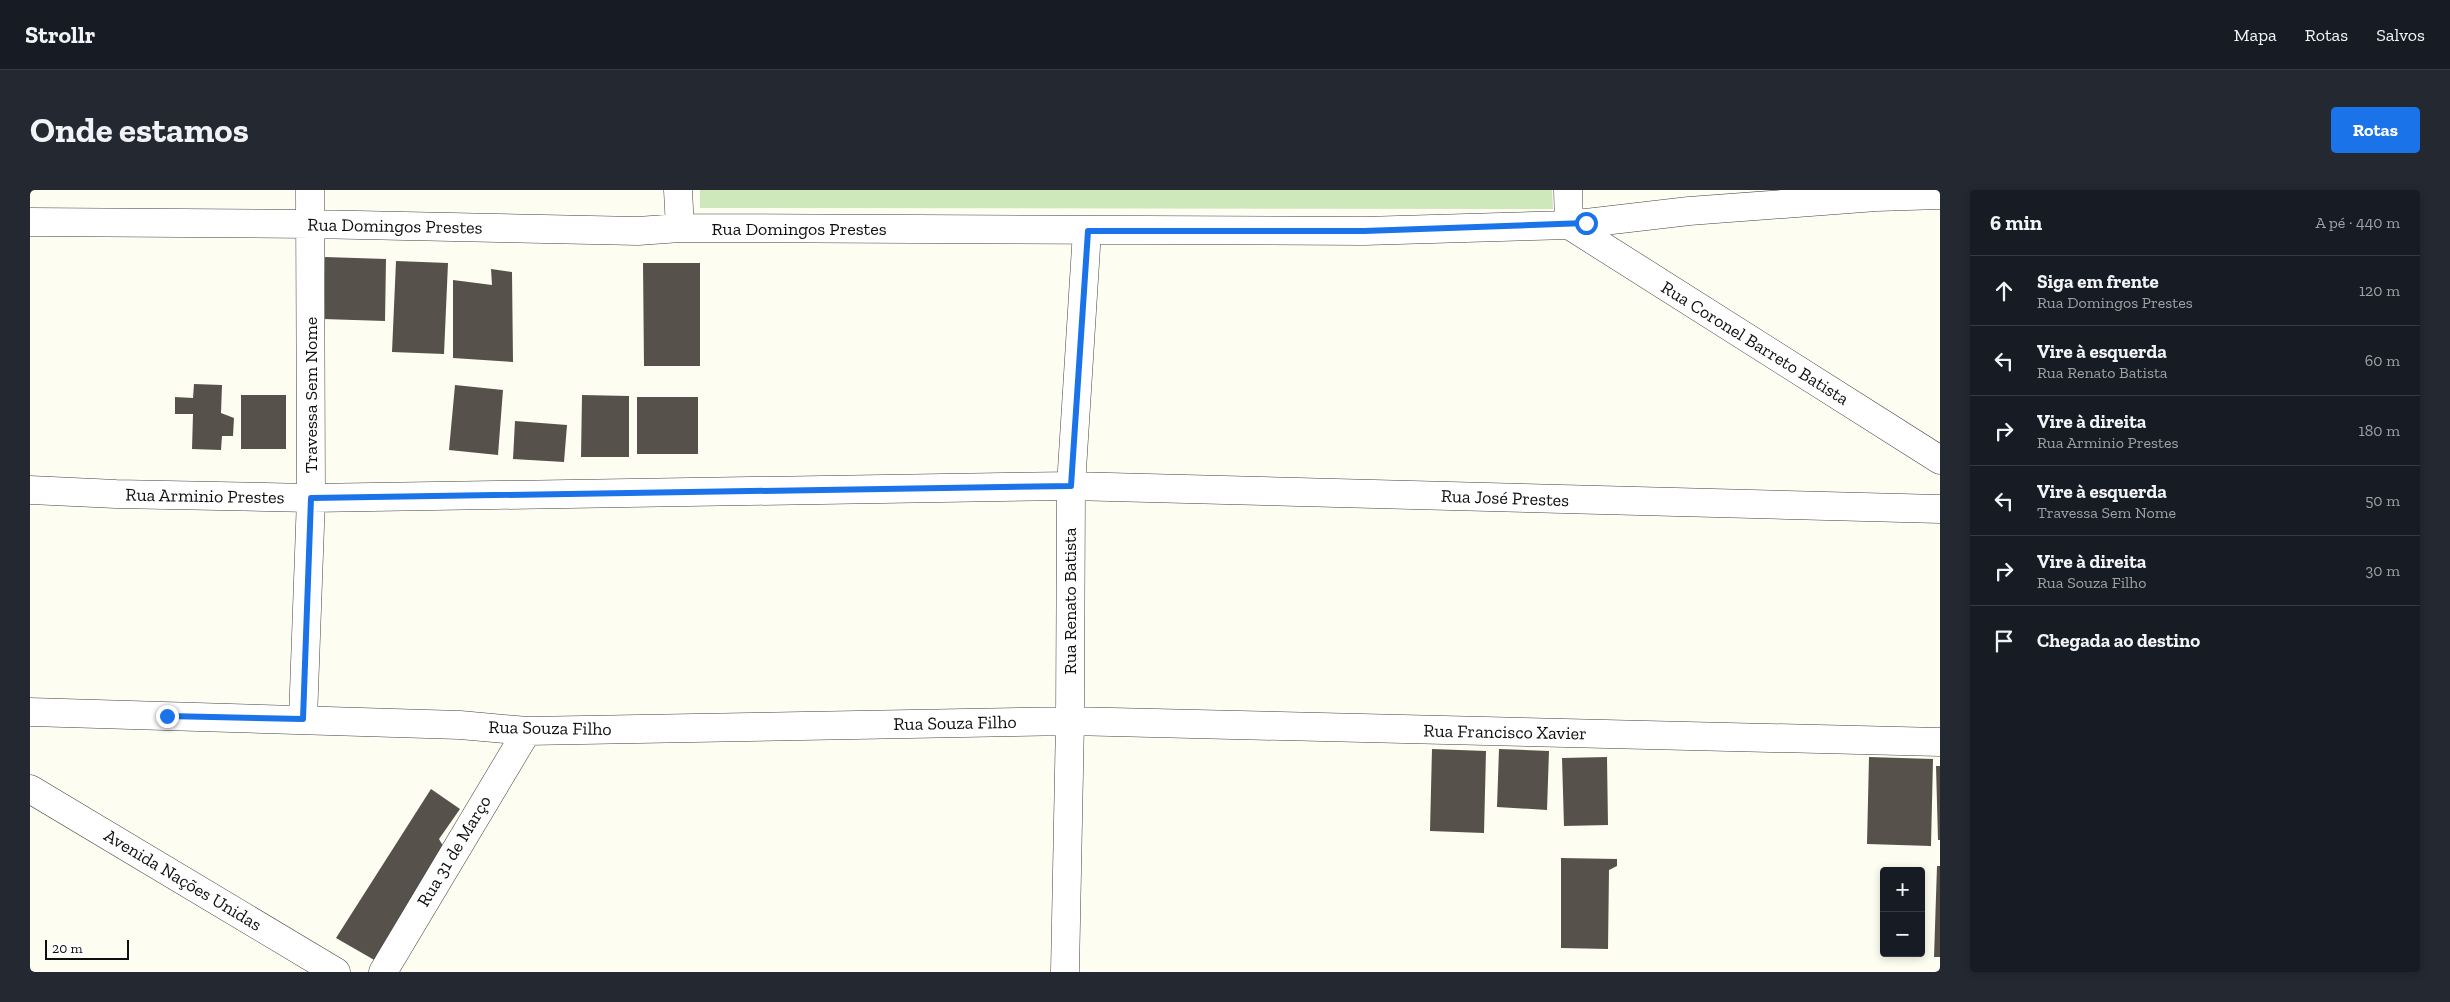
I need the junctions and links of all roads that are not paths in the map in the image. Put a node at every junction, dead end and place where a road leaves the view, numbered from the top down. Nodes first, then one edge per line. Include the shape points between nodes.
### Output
1 (310, 190) edge
2 (678, 190) edge
3 (1568, 190) edge
4 (1876, 193) edge
5 (1940, 195) edge
6 (30, 222) edge
7 (311, 224) junction
8 (1569, 225) junction
9 (680, 228) junction
10 (1088, 231) junction
11 (1940, 460) edge
12 (1071, 486) junction
13 (30, 490) edge
14 (311, 498) junction
15 (1940, 509) edge
16 (30, 712) edge
17 (303, 719) junction
18 (1070, 721) junction
19 (527, 731) junction
20 (1940, 742) edge
21 (30, 788) edge
22 (336, 972) edge
23 (383, 972) edge
24 (1066, 972) edge

1 - 7 street, Travessa Sem Nome
2 - 9 street
3 - 8 street
4 - 5 street, Rua Domingos Prestes
4 - 8 street, Rua Domingos Prestes
6 - 7 street, Rua Domingos Prestes
7 - 9 street, Rua Domingos Prestes via 638,231
7 - 14 street, Travessa Sem Nome
8 - 10 street, Rua Domingos Prestes via 1364,231
8 - 11 street, Rua Coronel Barreto Batista
9 - 10 street, Rua Domingos Prestes
10 - 12 street, Rua Renato Batista
12 - 14 street, Rua Arminio Prestes
12 - 15 street, Rua José Prestes
12 - 18 street, Rua Renato Batista
13 - 14 street, Rua Arminio Prestes
14 - 17 street, Travessa Sem Nome
16 - 17 street, Rua Souza Filho
17 - 19 street, Rua Souza Filho
18 - 19 street, Rua Souza Filho
18 - 20 street, Rua Francisco Xavier
18 - 24 street, Rua Renato Batista
19 - 23 street, Rua 31 de Março
21 - 22 street, Avenida Nações Unidas

